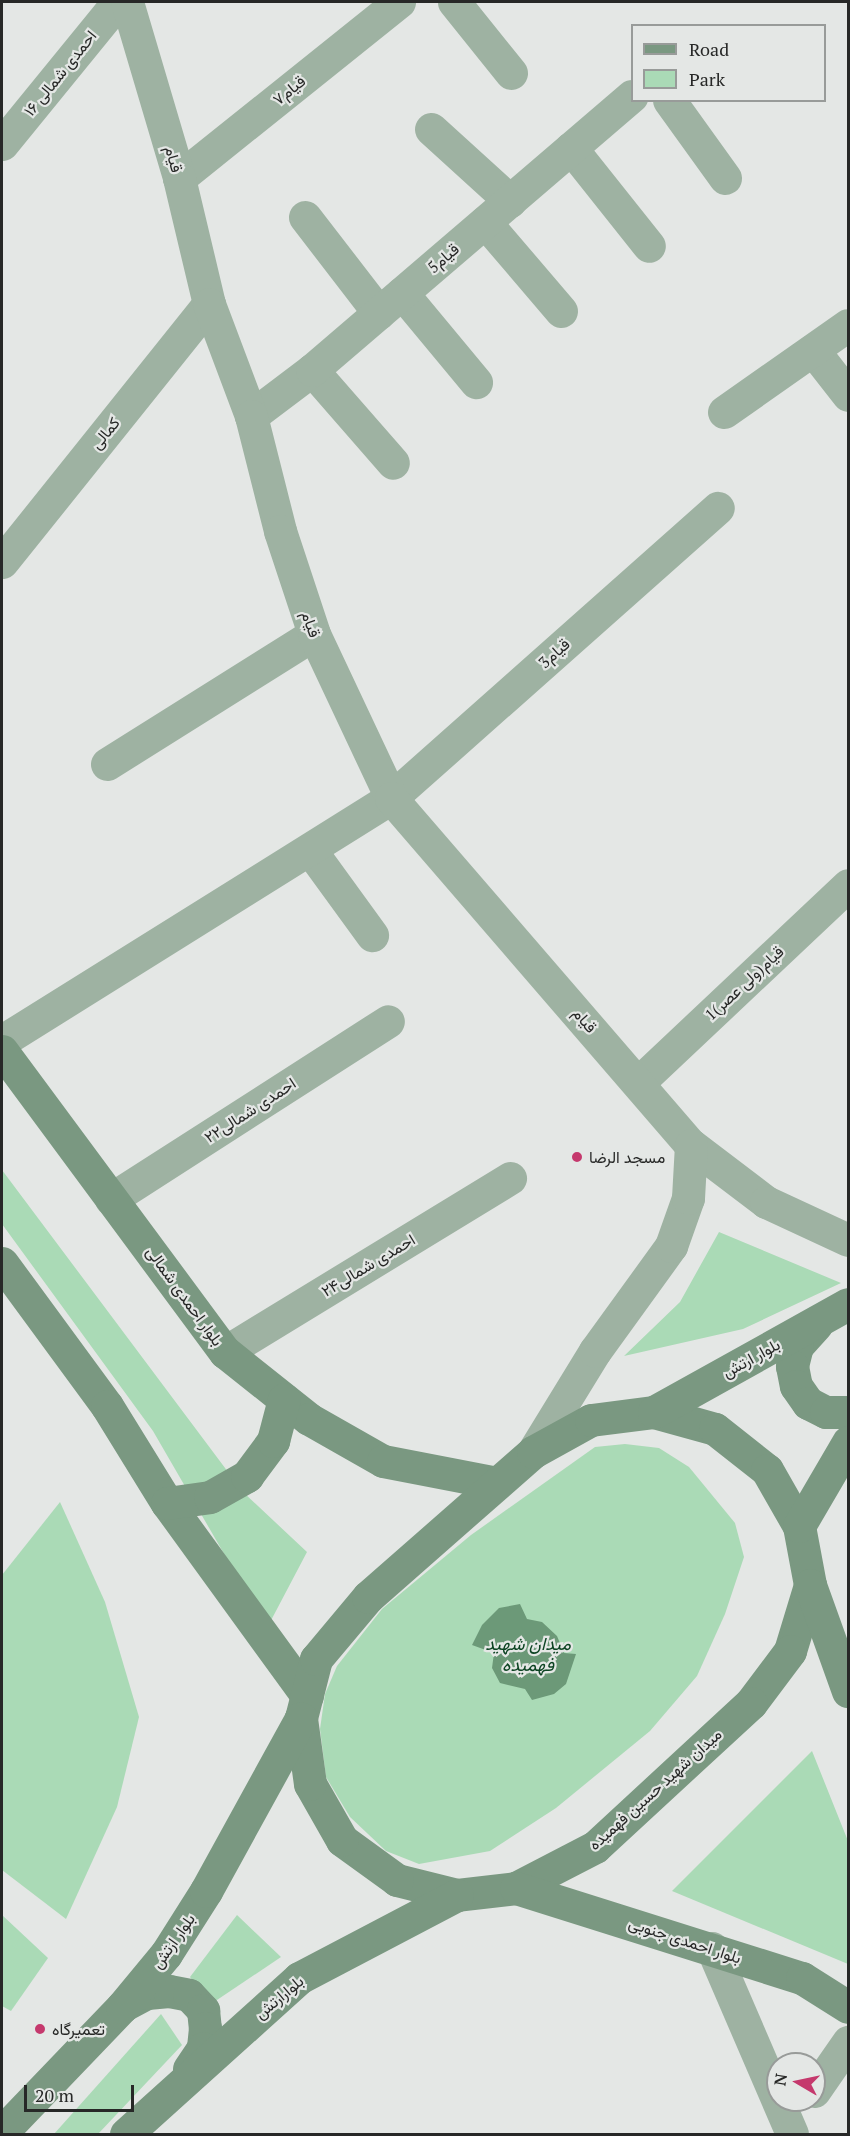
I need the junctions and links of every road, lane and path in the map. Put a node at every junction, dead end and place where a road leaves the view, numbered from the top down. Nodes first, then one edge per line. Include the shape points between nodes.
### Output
1 (118, 2) edge
2 (127, 2) edge
3 (399, 2) edge
4 (454, 2) edge
5 (511, 73) dead end
6 (631, 98) edge
7 (670, 102) edge
8 (431, 129) dead end
9 (2, 144) edge
10 (571, 148) junction
11 (179, 178) junction
12 (724, 178) dead end
13 (510, 201) junction
14 (305, 217) dead end
15 (485, 222) junction
16 (649, 246) dead end
17 (391, 303) junction
18 (208, 304) junction
19 (561, 311) dead end
20 (849, 325) edge
21 (813, 350) junction
22 (312, 370) junction
23 (476, 382) dead end
24 (849, 395) edge
25 (724, 412) dead end
26 (251, 416) junction
27 (393, 463) dead end
28 (718, 508) dead end
29 (2, 562) edge
30 (314, 634) junction
31 (107, 764) dead end
32 (391, 798) junction
33 (311, 851) junction
34 (849, 885) edge
35 (372, 935) dead end
36 (388, 1021) dead end
37 (2, 1041) edge
38 (2, 1051) edge
39 (639, 1082) junction
40 (691, 1145) junction
41 (510, 1178) dead end
42 (111, 1198) junction
43 (849, 1240) edge
44 (2, 1263) edge
45 (836, 1310) edge
46 (225, 1352) junction
47 (284, 1400) junction
48 (654, 1412) junction
49 (849, 1412) edge
50 (849, 1442) edge
51 (533, 1452) junction
52 (497, 1483) junction
53 (167, 1503) junction
54 (799, 1526) junction
55 (810, 1585) junction
56 (849, 1691) edge
57 (304, 1707) junction
58 (516, 1887) junction
59 (457, 1895) junction
60 (712, 1948) junction
61 (122, 2007) junction
62 (849, 2007) edge
63 (849, 2042) edge
64 (826, 2074) edge
65 (181, 2081) junction
66 (808, 2112) edge
67 (2, 2132) edge
68 (126, 2134) edge
69 (792, 2134) edge
70 (804, 2134) edge

1 - 9 street, احمدی شمالی ۱۶
2 - 11 street, قیام
3 - 11 street, قیام۷
4 - 5 street
6 - 10 street, قیام5
7 - 12 street
8 - 13 street
10 - 13 street, قیام5
10 - 16 street
11 - 18 street, قیام
13 - 15 street, قیام5
14 - 17 street
15 - 17 street, قیام5
15 - 19 street
17 - 22 street, قیام5
17 - 23 street
18 - 26 street, قیام
18 - 29 street, کمالی
20 - 21 street
21 - 24 street
21 - 25 street
22 - 26 street, قیام5
22 - 27 street
26 - 30 street, قیام via 280,531
28 - 32 street, قیام3
30 - 31 street
30 - 32 street, قیام
32 - 33 street, قیام3
32 - 39 street, قیام
33 - 35 street
33 - 37 street, قیام3
34 - 39 street, قیام(ولی عصر)1
36 - 42 street, احمدی شمالی۲۲
38 - 42 main road, بلوار احمدی شمالی
39 - 40 street, قیام
40 - 43 street, قیام via 766,1203
40 - 51 street via 688,1198 671,1246 596,1351
41 - 46 street, احمدی شمالی۲۴
42 - 46 main road, بلوار احمدی شمالی
44 - 53 main road via 107,1406
45 - 48 main road, بلوار ارتش
45 - 49 main road via 797,1346 792,1366 796,1386 808,1403 826,1412
46 - 47 main road, بلوار احمدی شمالی
47 - 52 main road, بلوار احمدی شمالی via 383,1461
47 - 53 main road via 273,1441 247,1476 210,1497
48 - 51 main road, میدان شهید حسین فهمیده via 591,1420
48 - 54 main road, میدان شهید حسین فهمیده via 715,1429 767,1470
50 - 54 main road
51 - 52 main road, میدان شهید حسین فهمیده
52 - 57 main road, میدان شهید حسین فهمیده via 368,1597 316,1659
53 - 57 main road
54 - 55 main road, میدان شهید حسین فهمیده
55 - 56 main road
55 - 58 main road, میدان شهید حسین فهمیده via 790,1651 751,1702 595,1847
57 - 59 main road, میدان شهید حسین فهمیده via 310,1784 342,1839 397,1881
57 - 61 main road, بلوار ارتش via 206,1891 166,1954
58 - 59 main road, میدان شهید حسین فهمیده
58 - 60 main road, بلوار احمدی جنوبی
59 - 65 main road, بلوارارتش via 300,1978
60 - 62 main road, بلوار احمدی جنوبی via 802,1978
60 - 69 street
61 - 65 main road via 147,1993 169,1991 189,1995 203,2010 203,2048
61 - 67 main road, بلوار ارتش
63 - 64 street
65 - 68 main road, بلوارارتش
66 - 70 street

